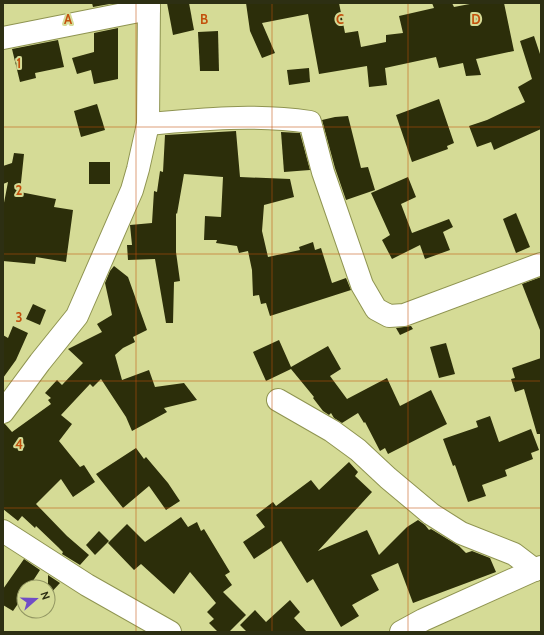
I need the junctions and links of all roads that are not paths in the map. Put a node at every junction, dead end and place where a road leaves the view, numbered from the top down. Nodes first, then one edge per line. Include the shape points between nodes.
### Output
1 (149, 6) edge
2 (3, 38) edge
3 (148, 124) junction
4 (541, 264) edge
5 (278, 400) dead end
6 (3, 412) edge
7 (3, 531) edge
8 (538, 569) edge
9 (170, 632) edge
10 (401, 632) edge

1 - 2 street
1 - 3 street
3 - 4 street via 220,118 290,119 310,122 323,172 362,285 376,308 389,316 404,315
3 - 6 street via 132,190 77,316
5 - 8 street via 332,431 358,450 431,514 461,533 514,554
7 - 9 street via 87,585
8 - 10 street

